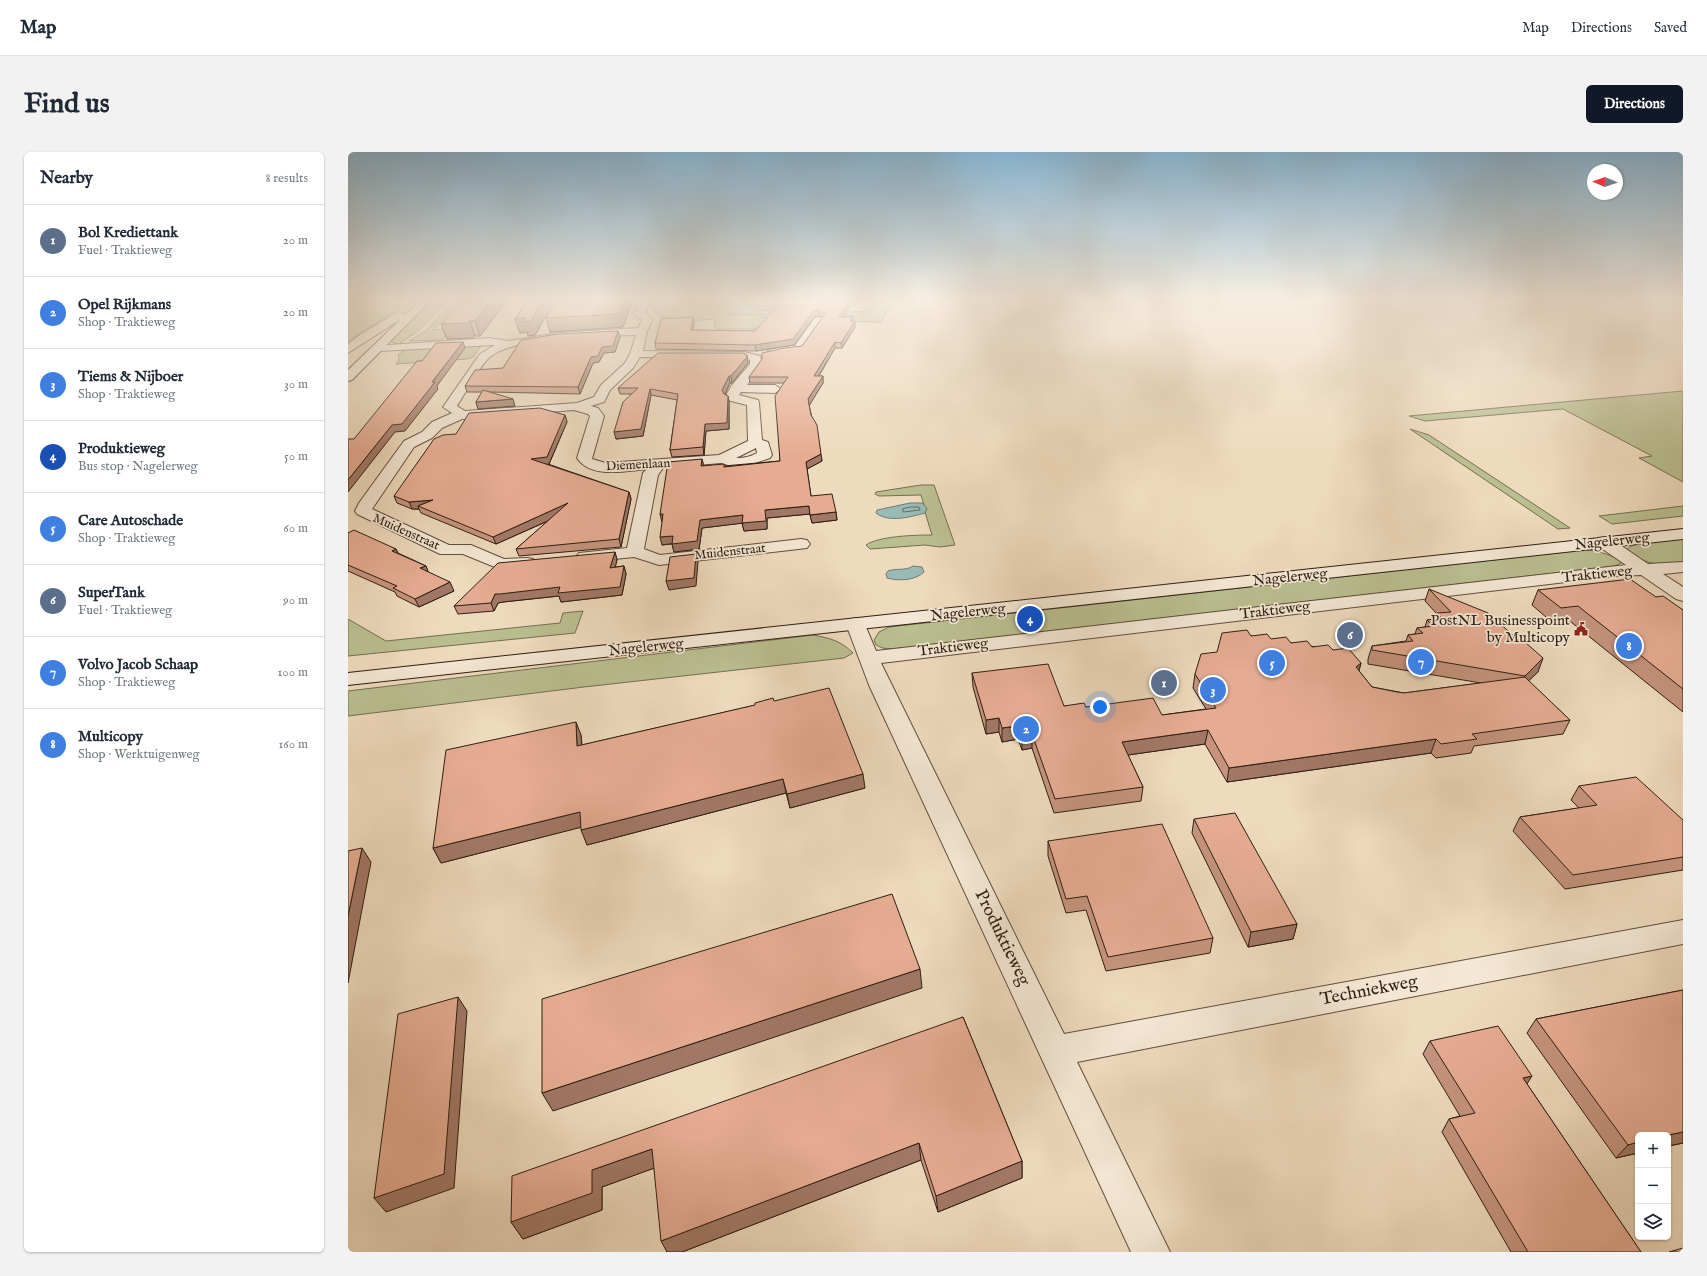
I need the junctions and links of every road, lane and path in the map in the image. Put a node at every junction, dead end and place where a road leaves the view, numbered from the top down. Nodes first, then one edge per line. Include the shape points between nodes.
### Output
1 (376, 350) edge
2 (491, 350) edge
3 (637, 350) edge
4 (779, 350) edge
5 (636, 354) junction
6 (754, 357) junction
7 (348, 377) edge
8 (736, 388) junction
9 (774, 389) edge
10 (578, 407) junction
11 (459, 415) junction
12 (653, 471) junction
13 (1683, 534) edge
14 (1604, 542) junction
15 (801, 544) dead end
16 (635, 552) junction
17 (567, 559) edge
18 (543, 561) edge
19 (1683, 567) edge
20 (1644, 570) junction
21 (1683, 595) edge
22 (856, 624) junction
23 (868, 658) junction
24 (348, 679) edge
25 (1683, 932) edge
26 (1055, 1051) junction
27 (1151, 1252) edge

1 - 7 street
2 - 11 street via 484,356 450,404 450,407 459,411
3 - 5 street
4 - 6 street
5 - 6 street
5 - 10 street via 615,380 601,392 599,399
6 - 8 street via 757,359 756,363
8 - 9 street
8 - 12 street, Diemenlaan via 731,397 753,403 756,443 763,445 765,456 756,460 732,463 722,459
10 - 11 street, Diemenlaan
10 - 12 street, Diemenlaan via 593,411 597,415 583,456 585,460 604,468
11 - 18 street, Muidenstraat via 437,425 427,435 409,444 363,511 446,550 465,549 502,565
12 - 16 street
13 - 14 street, Nagelerweg
14 - 20 street
14 - 22 street, Nagelerweg
15 - 16 street, Muidenstraat via 660,560
16 - 17 street, Muidenstraat
19 - 20 street, Traktieweg
20 - 21 street
20 - 23 street, Traktieweg via 1608,572
22 - 23 street, Produktieweg
22 - 24 street, Nagelerweg
23 - 26 street, Produktieweg
25 - 26 street, Techniekweg
26 - 27 street, Produktieweg

